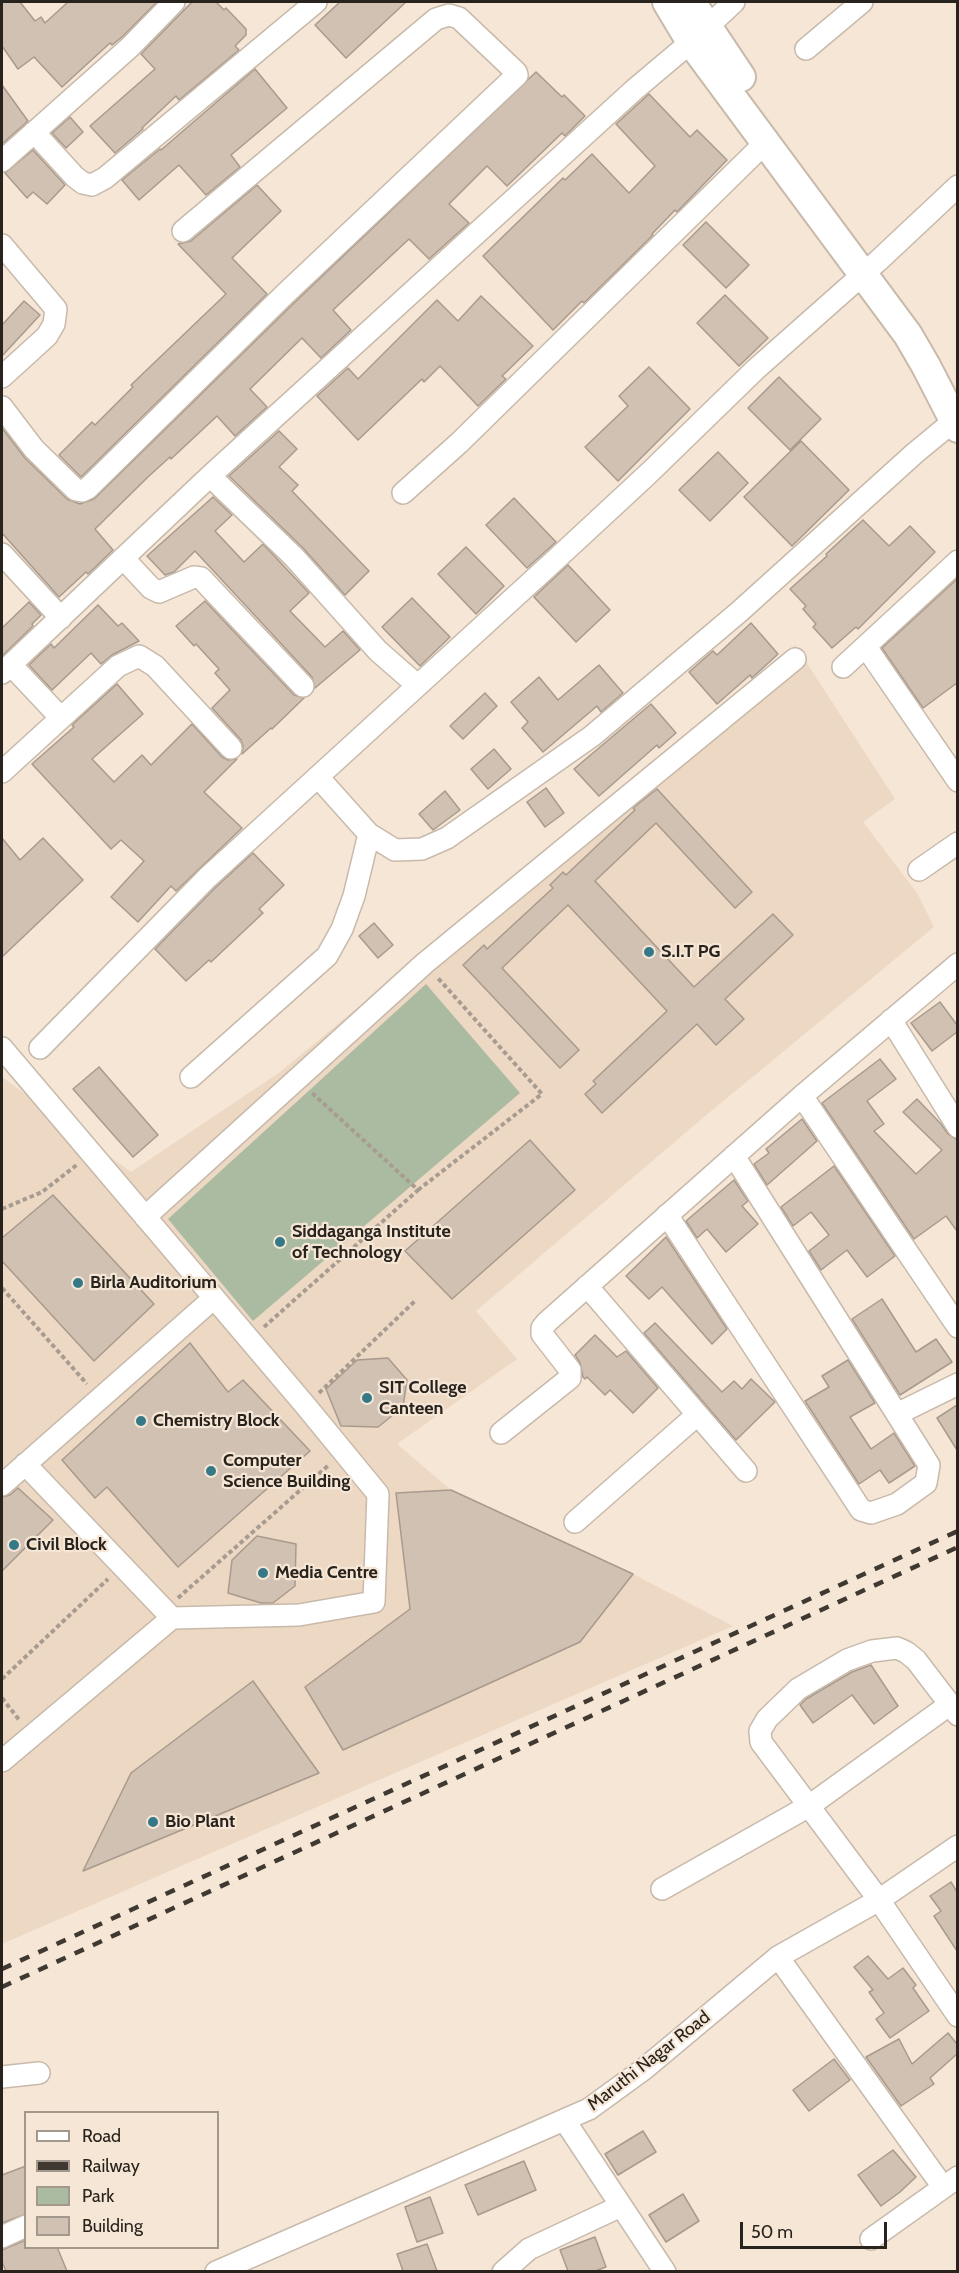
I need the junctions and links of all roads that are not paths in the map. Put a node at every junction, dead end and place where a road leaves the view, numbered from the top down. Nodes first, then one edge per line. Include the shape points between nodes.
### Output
1 (174, 2) edge
2 (316, 2) edge
3 (667, 2) edge
4 (691, 2) edge
5 (734, 2) edge
6 (862, 2) edge
7 (699, 35) junction
8 (806, 49) dead end
9 (34, 132) junction
10 (766, 142) junction
11 (2, 161) edge
12 (957, 186) edge
13 (183, 231) dead end
14 (2, 245) edge
15 (871, 267) junction
16 (2, 377) edge
17 (957, 384) edge
18 (2, 407) edge
19 (956, 424) edge
20 (210, 476) junction
21 (403, 493) dead end
22 (2, 554) edge
23 (123, 558) junction
24 (957, 561) edge
25 (61, 618) junction
26 (866, 647) junction
27 (795, 659) dead end
28 (843, 667) dead end
29 (6, 669) edge
30 (417, 685) junction
31 (303, 686) dead end
32 (61, 718) junction
33 (231, 748) dead end
34 (2, 772) edge
35 (318, 777) junction
36 (957, 781) edge
37 (369, 834) junction
38 (957, 843) edge
39 (919, 870) dead end
40 (957, 964) edge
41 (891, 1020) junction
42 (2, 1048) edge
43 (40, 1048) dead end
44 (191, 1077) dead end
45 (802, 1096) junction
46 (957, 1128) edge
47 (734, 1156) junction
48 (667, 1215) junction
49 (145, 1217) junction
50 (587, 1286) junction
51 (214, 1298) junction
52 (957, 1327) edge
53 (957, 1384) edge
54 (897, 1414) junction
55 (697, 1415) junction
56 (501, 1433) dead end
57 (25, 1464) junction
58 (746, 1472) dead end
59 (2, 1485) edge
60 (575, 1522) dead end
61 (168, 1614) junction
62 (953, 1710) edge
63 (2, 1761) edge
64 (809, 1806) junction
65 (956, 1851) edge
66 (662, 1889) dead end
67 (879, 1900) junction
68 (778, 1957) junction
69 (957, 2016) edge
70 (39, 2073) dead end
71 (2, 2077) edge
72 (565, 2121) junction
73 (950, 2182) edge
74 (621, 2205) junction
75 (24, 2227) edge
76 (2, 2237) edge
77 (871, 2239) dead end
78 (216, 2271) edge
79 (503, 2271) edge
80 (664, 2271) edge

1 - 9 street via 130,47
2 - 9 street via 92,185 75,177
3 - 7 street
4 - 7 street
5 - 7 street
6 - 8 street
7 - 10 street
7 - 15 street via 740,77
7 - 20 street
9 - 11 street
10 - 15 street
10 - 21 street
12 - 15 street
13 - 18 street via 436,19 449,15 459,18 516,72 88,488 76,490 34,449
14 - 16 street via 56,309 47,336
15 - 17 street via 925,329
15 - 19 street
15 - 30 street
19 - 37 street via 915,453 739,612 601,729 490,809 447,838 422,849 395,850
20 - 23 street
20 - 30 street via 294,557 378,651
22 - 25 street
23 - 25 street
23 - 31 street via 159,592 194,577 201,578
24 - 26 street
25 - 29 street
26 - 28 street
26 - 36 street
27 - 49 street via 425,963
29 - 32 street
30 - 35 street
32 - 33 street via 118,666 139,656 155,666
32 - 34 street
35 - 37 street
35 - 43 street via 207,878
37 - 44 street via 354,896 327,956
38 - 39 street
40 - 41 street
41 - 45 street
41 - 46 street
42 - 49 street
45 - 47 street
45 - 52 street
47 - 48 street
47 - 54 street
48 - 50 street
48 - 54 street via 861,1510 871,1513 897,1504 926,1483 929,1465
49 - 51 street
50 - 55 street
50 - 56 street via 542,1328 542,1334 570,1370 570,1378
51 - 57 street
51 - 61 street via 378,1494 374,1602 299,1615
53 - 54 street
55 - 58 street
55 - 60 street
57 - 59 street
57 - 61 street
61 - 63 street
62 - 64 street
62 - 64 street via 916,1660 897,1648 847,1660 798,1689 767,1719 760,1731 761,1742
64 - 66 street
64 - 67 street
65 - 67 street, Maruthi Nagar Road
67 - 68 street, Maruthi Nagar Road
67 - 69 street
68 - 72 street, Maruthi Nagar Road via 644,2069 589,2109
68 - 73 street
70 - 71 street
72 - 74 street
72 - 78 street, Maruthi Nagar Road
73 - 77 street
74 - 79 street via 529,2249
74 - 80 street
75 - 76 street

